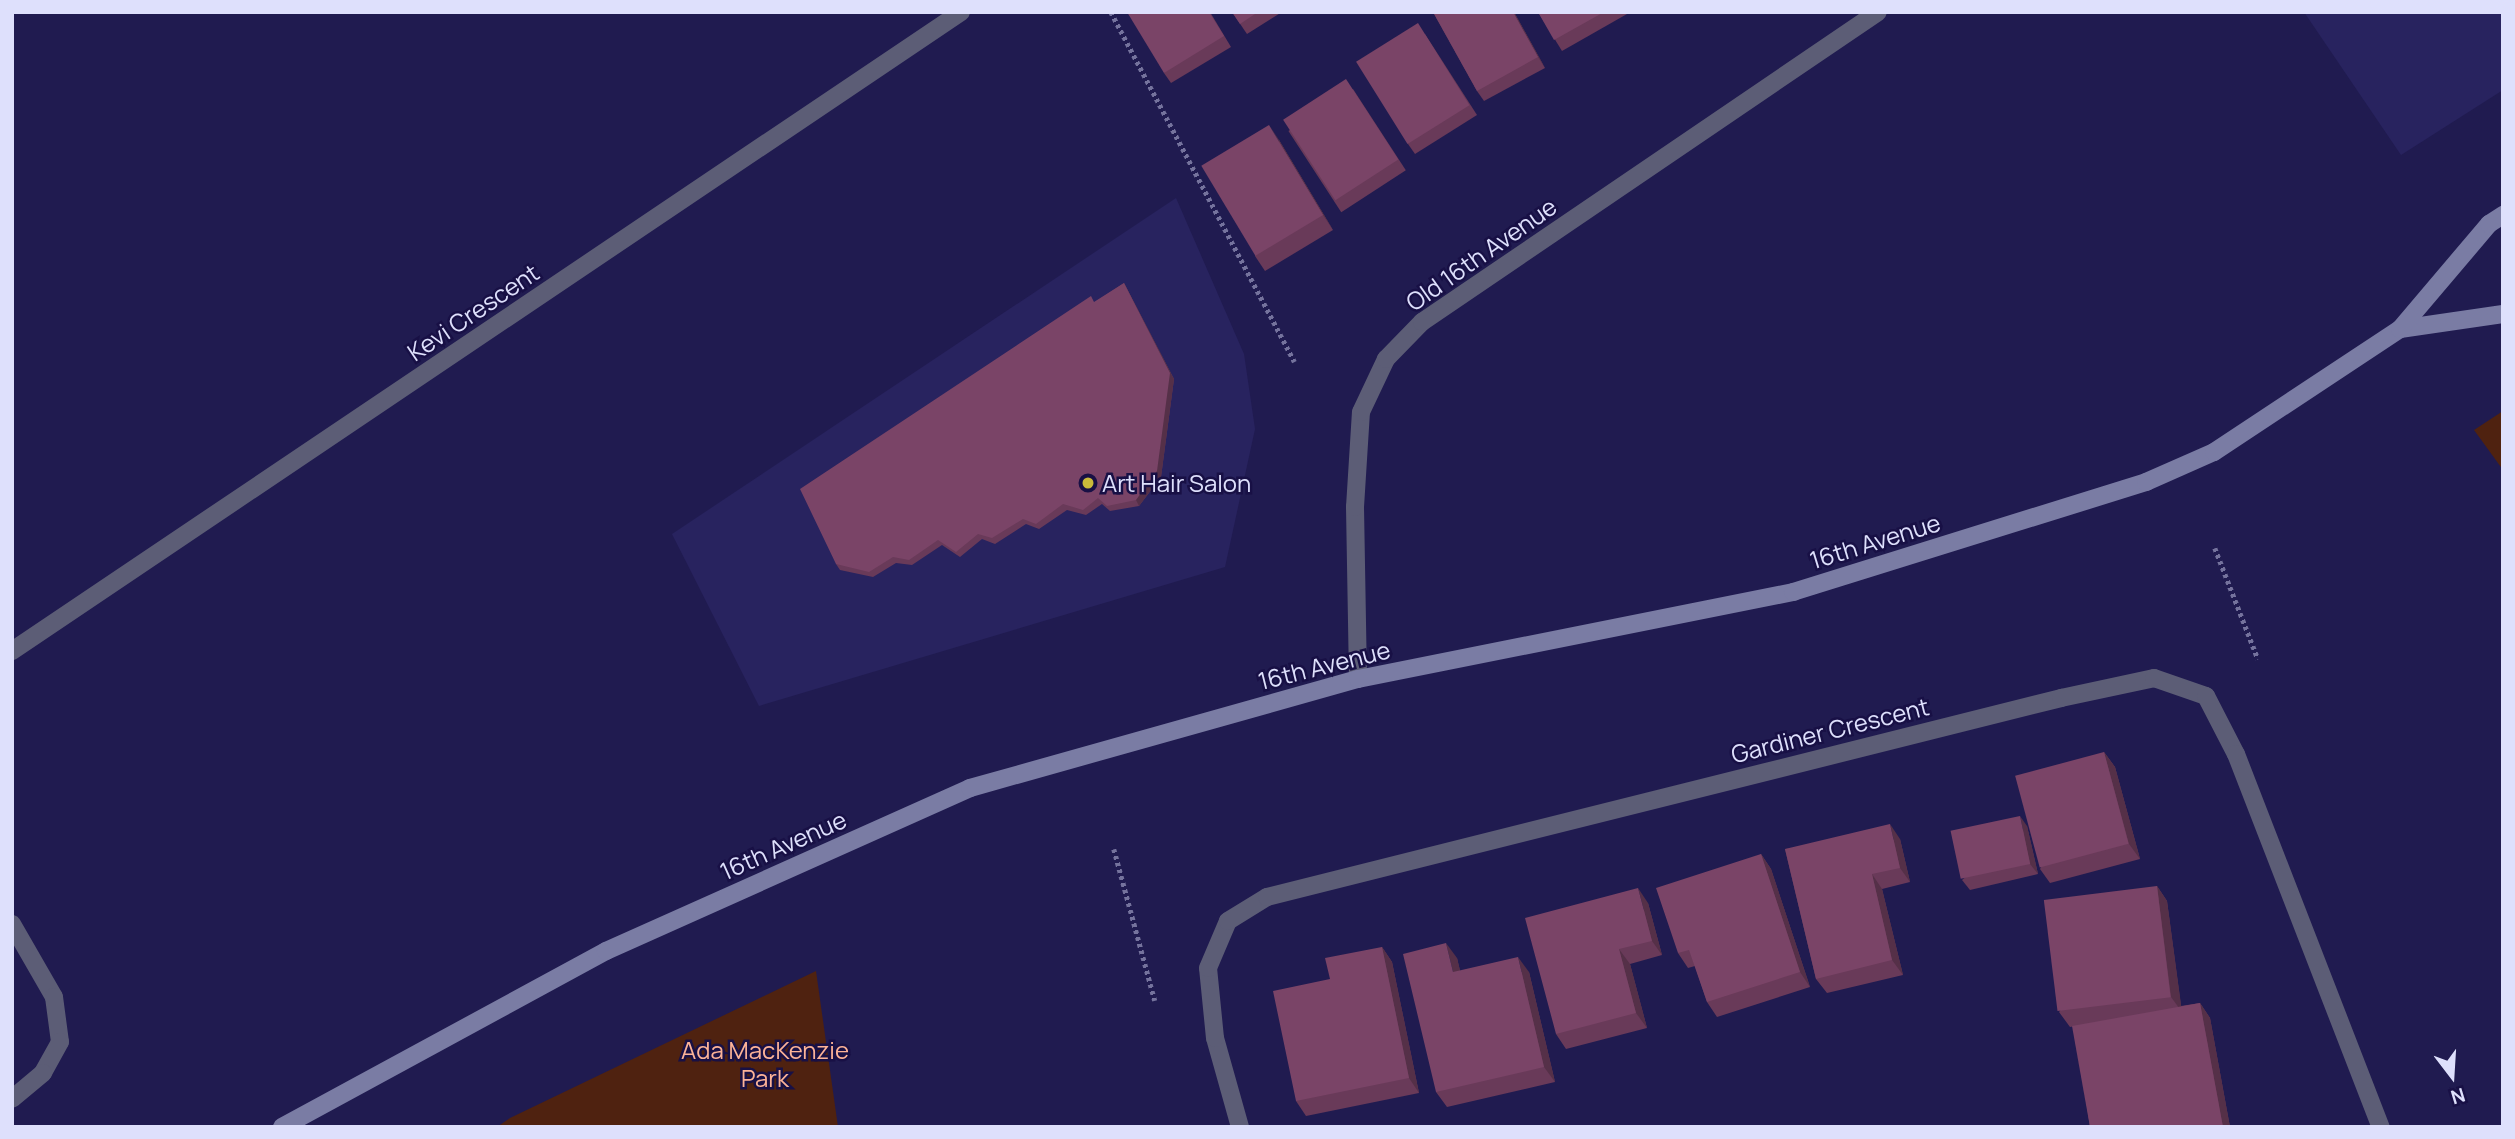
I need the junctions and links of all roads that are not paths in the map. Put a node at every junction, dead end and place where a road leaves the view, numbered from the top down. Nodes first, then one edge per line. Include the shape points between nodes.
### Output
1 (961, 12) edge
2 (1878, 12) edge
3 (2503, 215) edge
4 (2503, 314) edge
5 (2400, 328) junction
6 (12, 652) edge
7 (1358, 679) junction
8 (12, 925) edge
9 (12, 1099) edge
10 (282, 1127) edge
11 (1240, 1127) edge
12 (2381, 1127) edge

1 - 6 street, Kevi Crescent
2 - 7 street, Old 16th Avenue via 1422,322 1386,359 1362,412 1356,507
3 - 5 main road, 16th Avenue via 2489,224
4 - 5 main road, 16th Avenue
5 - 7 main road, 16th Avenue via 2214,452 2146,482 1793,592
7 - 10 main road, 16th Avenue via 970,788 606,951
8 - 9 street via 54,997 60,1042 43,1073
11 - 12 street, Gardiner Crescent via 1215,1038 1208,968 1228,921 1267,897 2154,678 2206,696 2236,754

